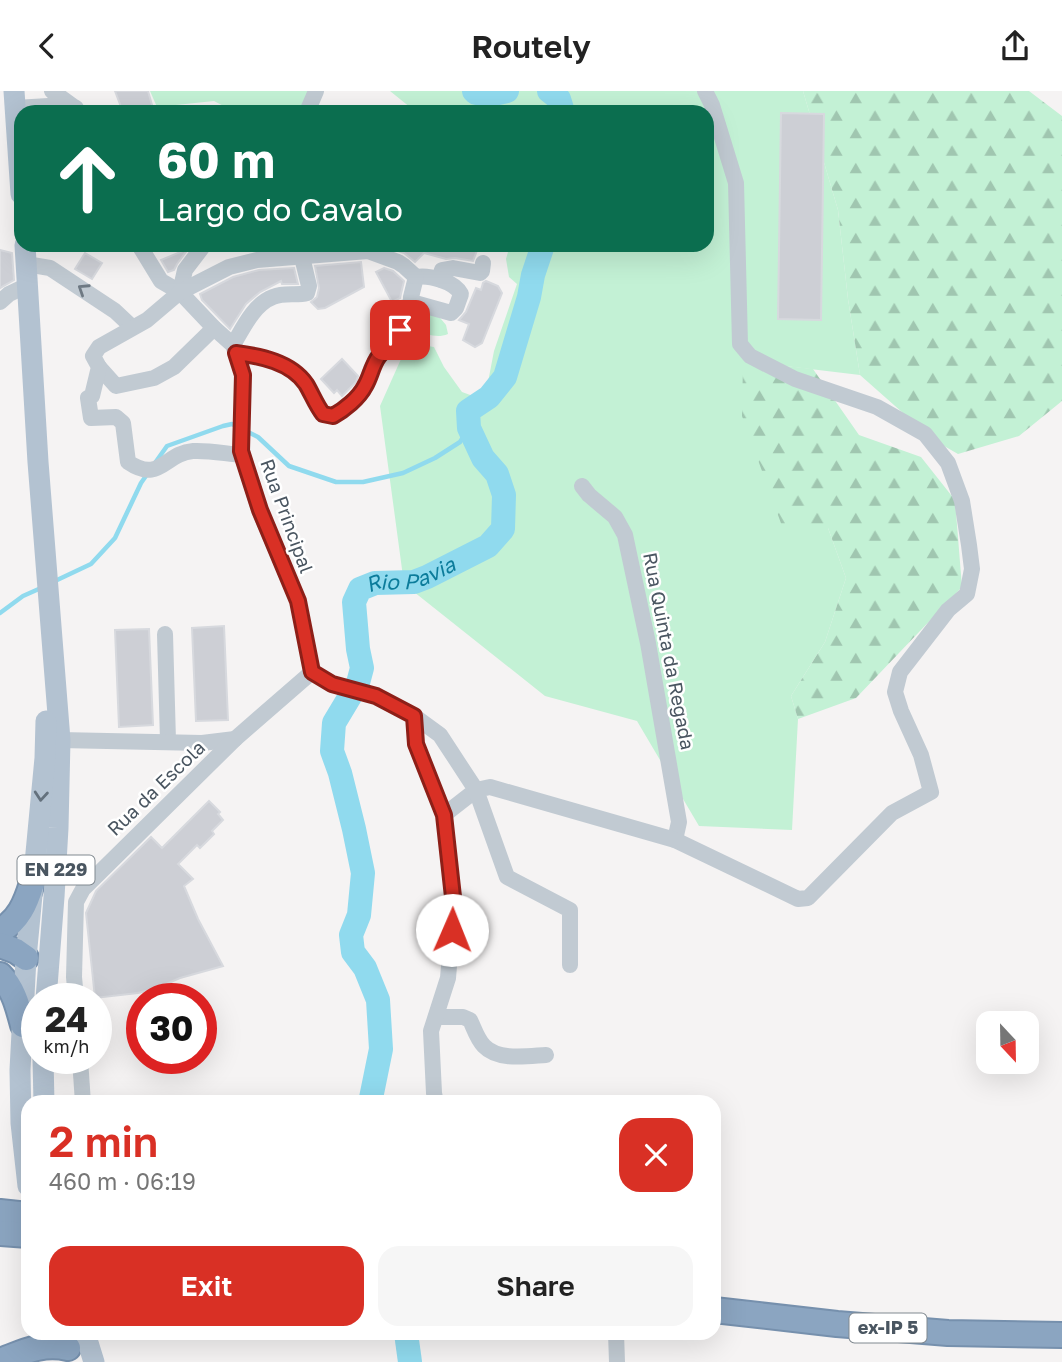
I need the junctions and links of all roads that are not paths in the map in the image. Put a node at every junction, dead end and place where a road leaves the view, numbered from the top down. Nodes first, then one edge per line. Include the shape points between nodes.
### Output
1 (52, 91) edge
2 (14, 100) edge
3 (43, 105) edge
4 (70, 105) edge
5 (714, 112) edge
6 (143, 252) edge
7 (199, 252) edge
8 (357, 252) edge
9 (371, 252) edge
10 (302, 257) junction
11 (483, 263) dead end
12 (26, 265) edge
13 (416, 277) junction
14 (440, 280) junction
15 (180, 292) junction
16 (411, 300) junction
17 (0, 302) edge
18 (132, 327) junction
19 (214, 328) junction
20 (234, 349) junction
21 (99, 367) junction
22 (243, 456) junction
23 (582, 486) dead end
24 (165, 634) dead end
25 (312, 672) junction
26 (52, 697) junction
27 (414, 716) junction
28 (236, 739) junction
29 (60, 740) junction
30 (168, 741) junction
31 (89, 742) junction
32 (52, 763) junction
33 (476, 790) junction
34 (444, 815) junction
35 (675, 840) junction
36 (32, 883) junction
37 (51, 926) junction
38 (0, 931) edge
39 (0, 945) edge
40 (26, 958) junction
41 (0, 960) edge
42 (570, 965) dead end
43 (0, 975) edge
44 (29, 983) edge
45 (47, 983) edge
46 (75, 983) edge
47 (21, 1013) edge
48 (436, 1017) junction
49 (546, 1055) dead end
50 (28, 1074) edge
51 (40, 1074) edge
52 (81, 1074) edge
53 (43, 1095) edge
54 (82, 1095) edge
55 (434, 1095) edge
56 (21, 1107) edge
57 (0, 1212) edge
58 (21, 1214) edge
59 (0, 1233) edge
60 (21, 1234) edge
61 (721, 1311) edge
62 (1062, 1335) edge
63 (30, 1340) edge
64 (616, 1340) edge
65 (75, 1345) edge
66 (0, 1361) edge
67 (41, 1362) edge
68 (94, 1362) edge
69 (617, 1362) edge

1 - 4 street
2 - 3 street
5 - 35 street via 736,183 740,344 750,356 795,379 877,407 925,433 948,463 962,502 972,569 967,594 948,610 900,672 895,692 931,792 892,813 808,898 798,899
6 - 15 street via 161,281
7 - 15 street via 185,270
8 - 10 street
9 - 13 street via 398,262
10 - 15 street via 229,267
10 - 20 street via 307,293 274,296 261,304 246,322
11 - 14 street via 480,273 444,269
12 - 17 street
18 -> 12 street via 50,268
12 - 26 main road, EN 229
13 - 14 street
13 - 16 street
14 - 16 street via 460,290 454,311
15 - 18 street
15 - 19 street
16 - 20 street via 396,340 379,355 365,387 333,416 323,414 289,367
18 - 21 street via 99,347 93,356
19 - 20 street
19 - 21 street via 174,367 154,378 116,386
20 - 22 street, Rua Principal via 243,375
21 - 22 street via 88,398 91,418 116,417 122,423 128,462 140,470 159,468 192,451
22 - 25 street, Rua Principal via 298,601
23 - 35 street, Rua Quinta da Regada via 615,517 625,535 679,822
24 - 30 street
25 - 27 street
25 - 28 street, Rua da Escola
26 - 29 main road, EN 229
26 - 31 street via 66,726
26 - 32 main road, EN 229
27 - 33 street via 440,736
27 - 34 street via 416,744
28 - 30 street
28 - 46 street, Rua da Escola via 83,889 76,902
29 - 31 street
29 - 32 main road, EN 229
30 - 31 street
31 - 32 street via 71,747
32 -> 36 main road, EN 229
32 - 37 main road, EN 229 via 58,828
33 - 34 street
33 - 35 street via 490,787
33 - 42 street via 507,877 570,910
34 - 48 street via 454,906 449,978
36 - 38 highway via 22,909
36 - 40 main road, EN 229
37 - 40 main road via 40,950
37 - 45 main road, EN 229
39 - 40 highway
40 - 41 highway
40 - 44 main road, EN 229
43 - 47 highway
48 - 49 street via 470,1020 482,1045 491,1052
48 - 55 street via 431,1031
50 - 56 main road, EN 229
51 - 53 main road, EN 229
52 - 54 street
57 - 58 highway
59 - 60 highway
61 - 62 highway, ex-IP 5 via 948,1333
63 - 66 highway
64 - 69 street
65 - 66 highway via 43,1346
65 - 67 highway
65 - 68 main road

